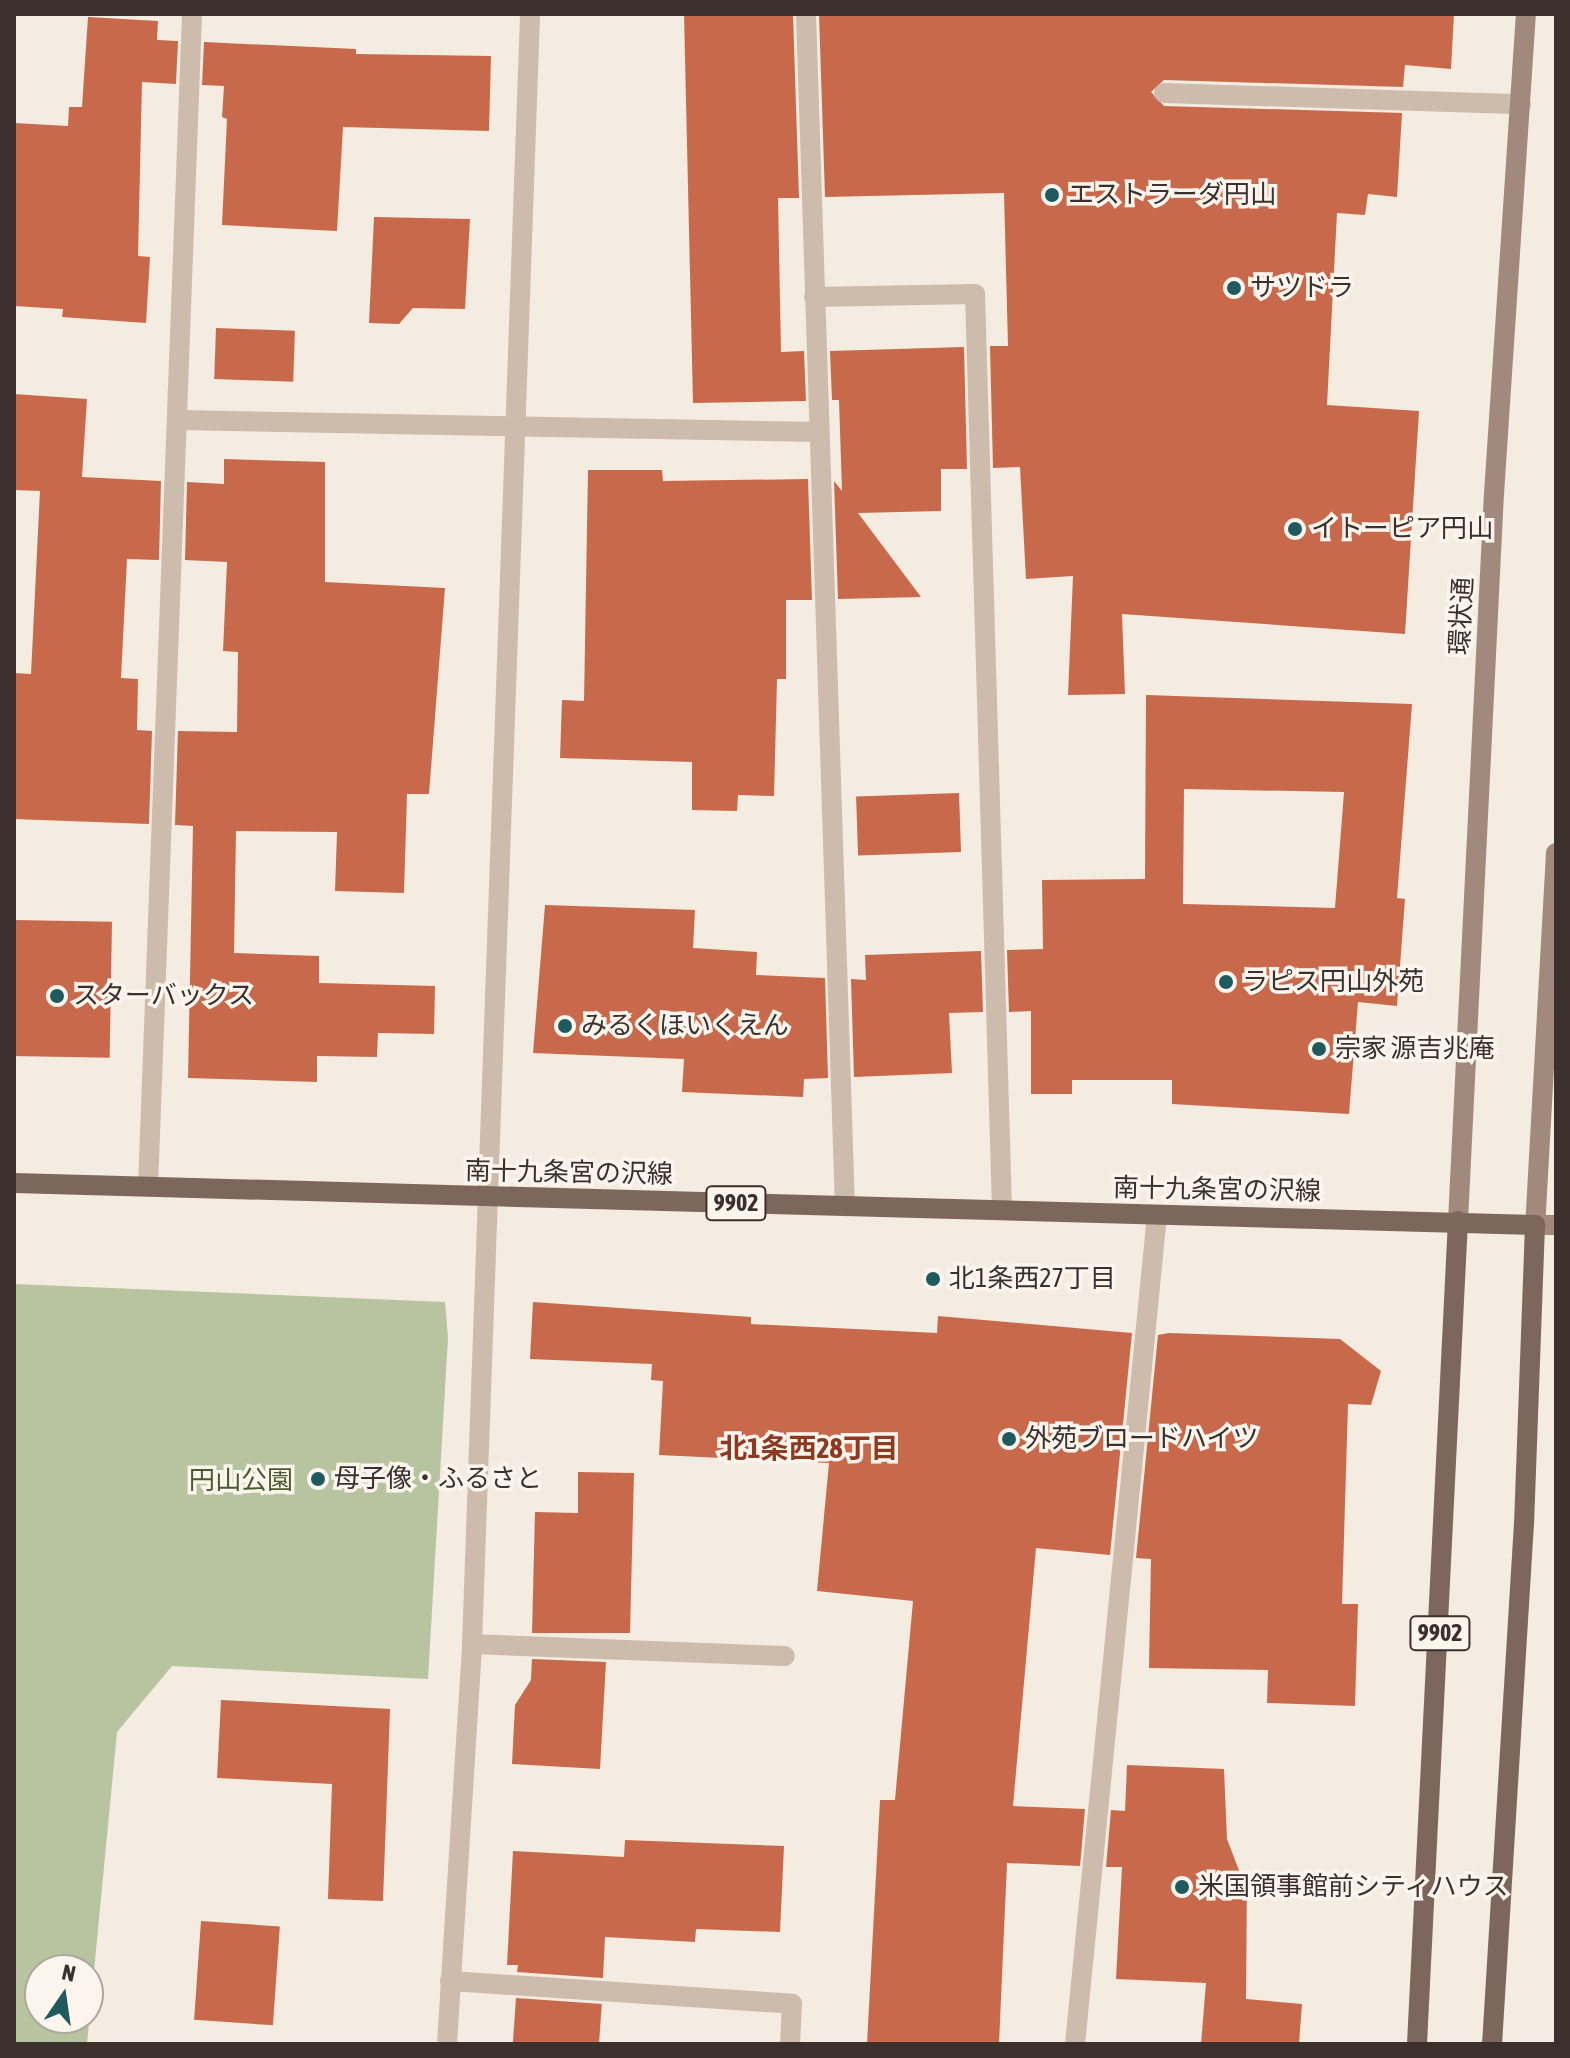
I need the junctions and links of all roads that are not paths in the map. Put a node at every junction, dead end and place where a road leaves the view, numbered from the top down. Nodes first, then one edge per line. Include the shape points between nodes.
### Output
1 (192, 14) edge
2 (530, 14) edge
3 (806, 14) edge
4 (1526, 14) edge
5 (1164, 93) dead end
6 (1521, 104) junction
7 (814, 297) junction
8 (180, 420) junction
9 (516, 427) junction
10 (817, 432) junction
11 (1556, 853) edge
12 (14, 1183) edge
13 (148, 1187) junction
14 (485, 1198) junction
15 (845, 1206) junction
16 (1002, 1210) junction
17 (1157, 1215) junction
18 (1458, 1221) junction
19 (1546, 1225) edge
20 (472, 1644) junction
21 (785, 1656) dead end
22 (450, 1981) junction
23 (447, 2044) edge
24 (790, 2044) edge
25 (1075, 2044) edge
26 (1417, 2044) edge
27 (1492, 2044) edge

1 - 8 street
2 - 9 street
3 - 7 street
4 - 6 street, 環状通
5 - 6 street
6 - 18 street, 環状通 via 1494,494
7 - 10 street
7 - 16 street via 975,294
8 - 9 street
8 - 13 street
9 - 10 street
9 - 14 street
10 - 15 street
11 - 19 street
12 - 13 main road, 南十九条宮の沢線 / 9902
13 - 14 main road, 南十九条宮の沢線 / 9902
14 - 15 main road, 南十九条宮の沢線 / 9902
14 - 20 street
15 - 16 main road, 南十九条宮の沢線 / 9902
16 - 17 main road, 南十九条宮の沢線 / 9902
17 - 18 main road, 南十九条宮の沢線 / 9902
17 - 25 street
18 - 19 main road, 南十九条宮の沢線 / 9902
18 - 26 main road, 9902
19 - 27 main road
20 - 21 street
20 - 22 street
22 - 23 street
22 - 24 street via 792,2004

